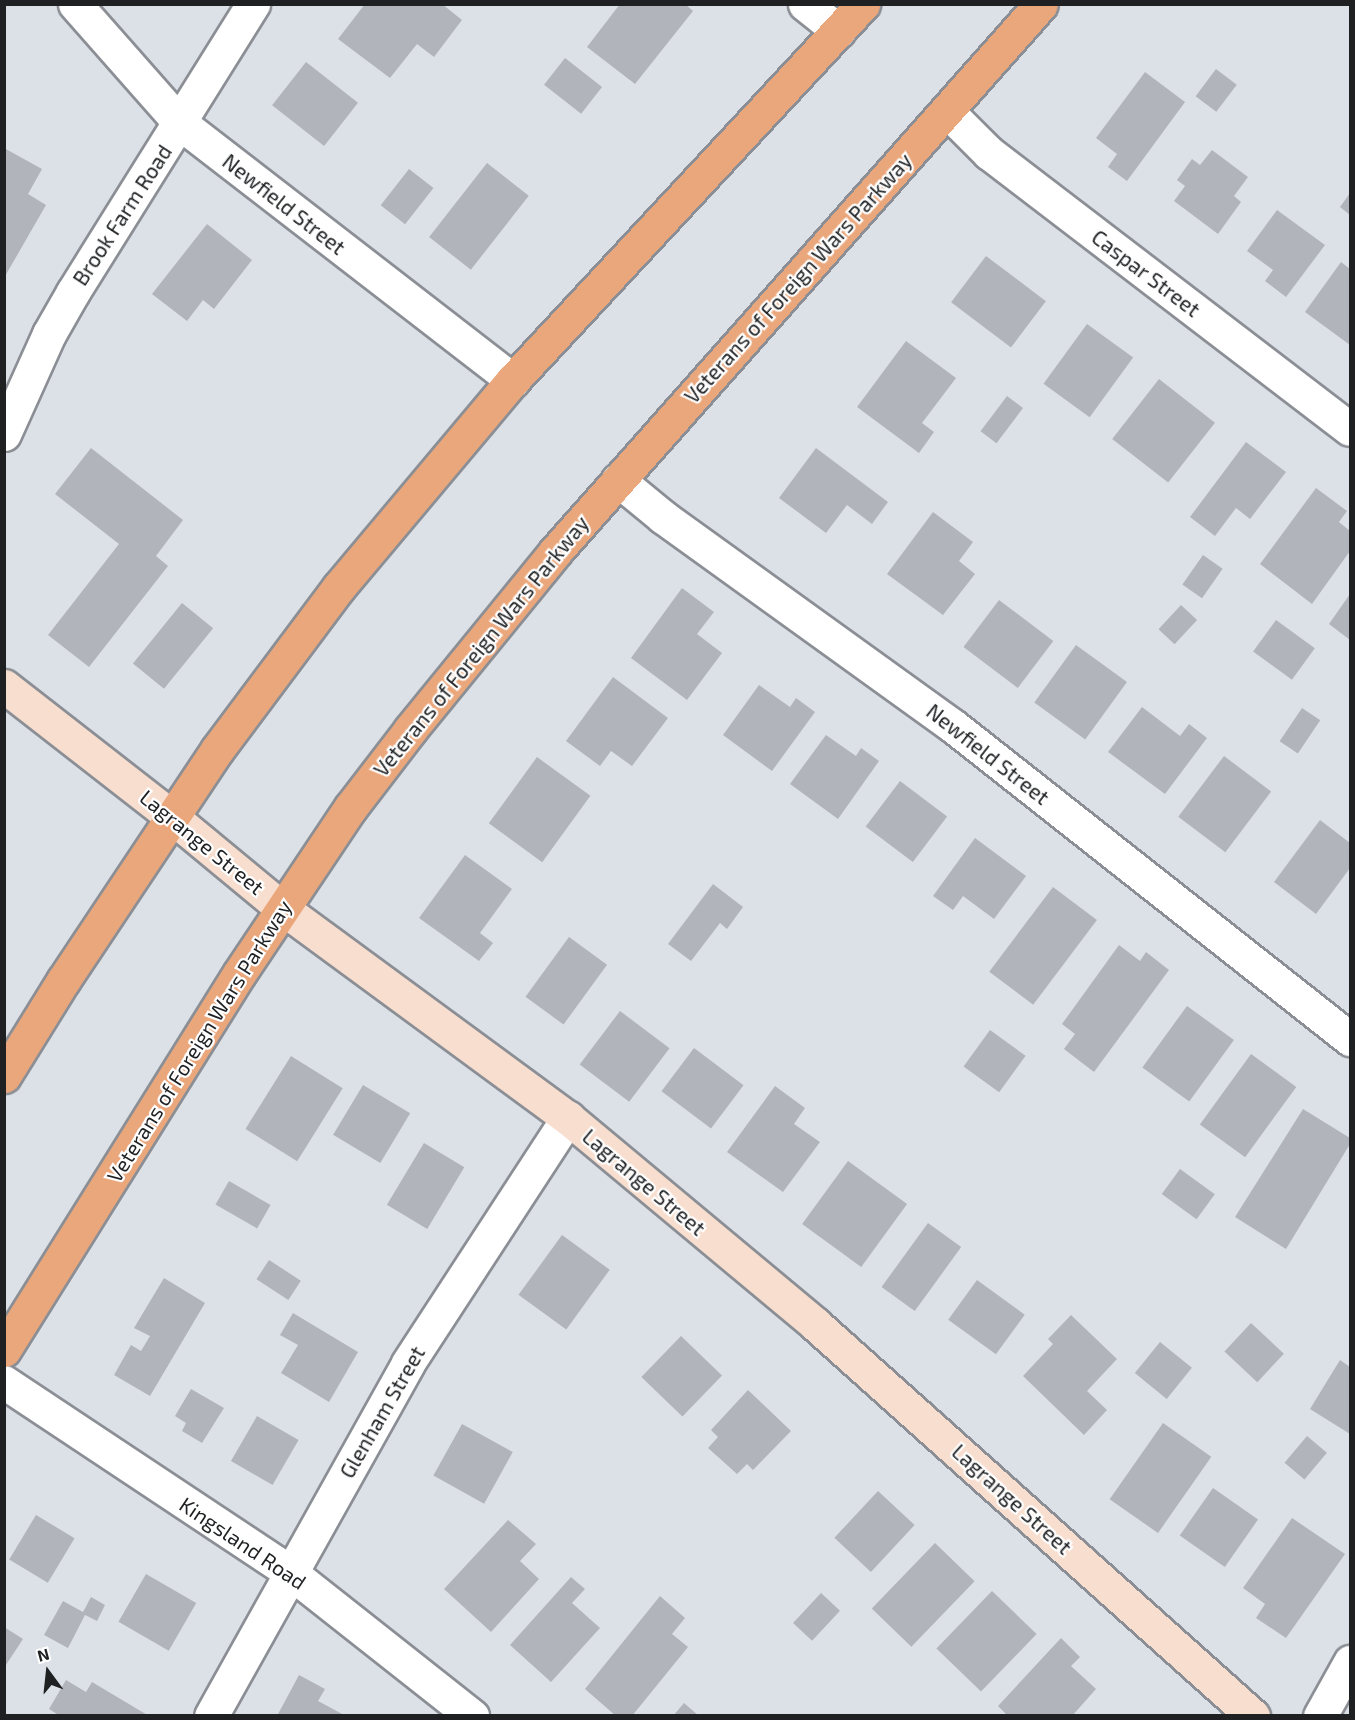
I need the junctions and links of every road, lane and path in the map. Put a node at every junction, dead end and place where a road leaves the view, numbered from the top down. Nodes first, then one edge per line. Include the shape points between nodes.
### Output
1 (75, 4) edge
2 (253, 4) edge
3 (805, 4) edge
4 (863, 4) edge
5 (1041, 4) edge
6 (839, 31) junction
7 (947, 111) junction
8 (180, 123) junction
9 (513, 380) junction
10 (1350, 429) edge
11 (4, 434) edge
12 (618, 480) junction
13 (4, 686) edge
14 (172, 817) junction
15 (282, 908) junction
16 (1350, 1039) edge
17 (4, 1076) edge
18 (568, 1118) junction
19 (4, 1350) edge
20 (4, 1382) edge
21 (291, 1573) junction
22 (1350, 1662) edge
23 (211, 1716) edge
24 (472, 1716) edge
25 (1253, 1716) edge
26 (1320, 1716) edge

1 - 8 street, Newfield Street
2 - 8 street, Brook Farm Road
3 - 6 street
4 - 6 highway
5 - 7 highway, Veterans of Foreign Wars Parkway
6 - 9 highway
7 - 10 street, Caspar Street via 989,153
7 - 12 highway, Veterans of Foreign Wars Parkway
8 - 9 street, Newfield Street
8 - 11 street, Brook Farm Road via 49,334
9 - 14 highway via 339,587
12 - 15 highway, Veterans of Foreign Wars Parkway via 504,612 417,721 351,807
12 - 16 street, Newfield Street via 663,517 953,726
13 - 14 main road, Lagrange Street
14 - 15 main road, Lagrange Street
14 - 17 highway
15 - 18 main road, Lagrange Street
15 - 19 highway, Veterans of Foreign Wars Parkway
18 - 21 street, Glenham Street via 408,1363
18 - 25 main road, Lagrange Street via 815,1324
20 - 21 street, Kingsland Road
21 - 23 street, Glenham Street
21 - 24 street, Kingsland Road
22 - 26 street

